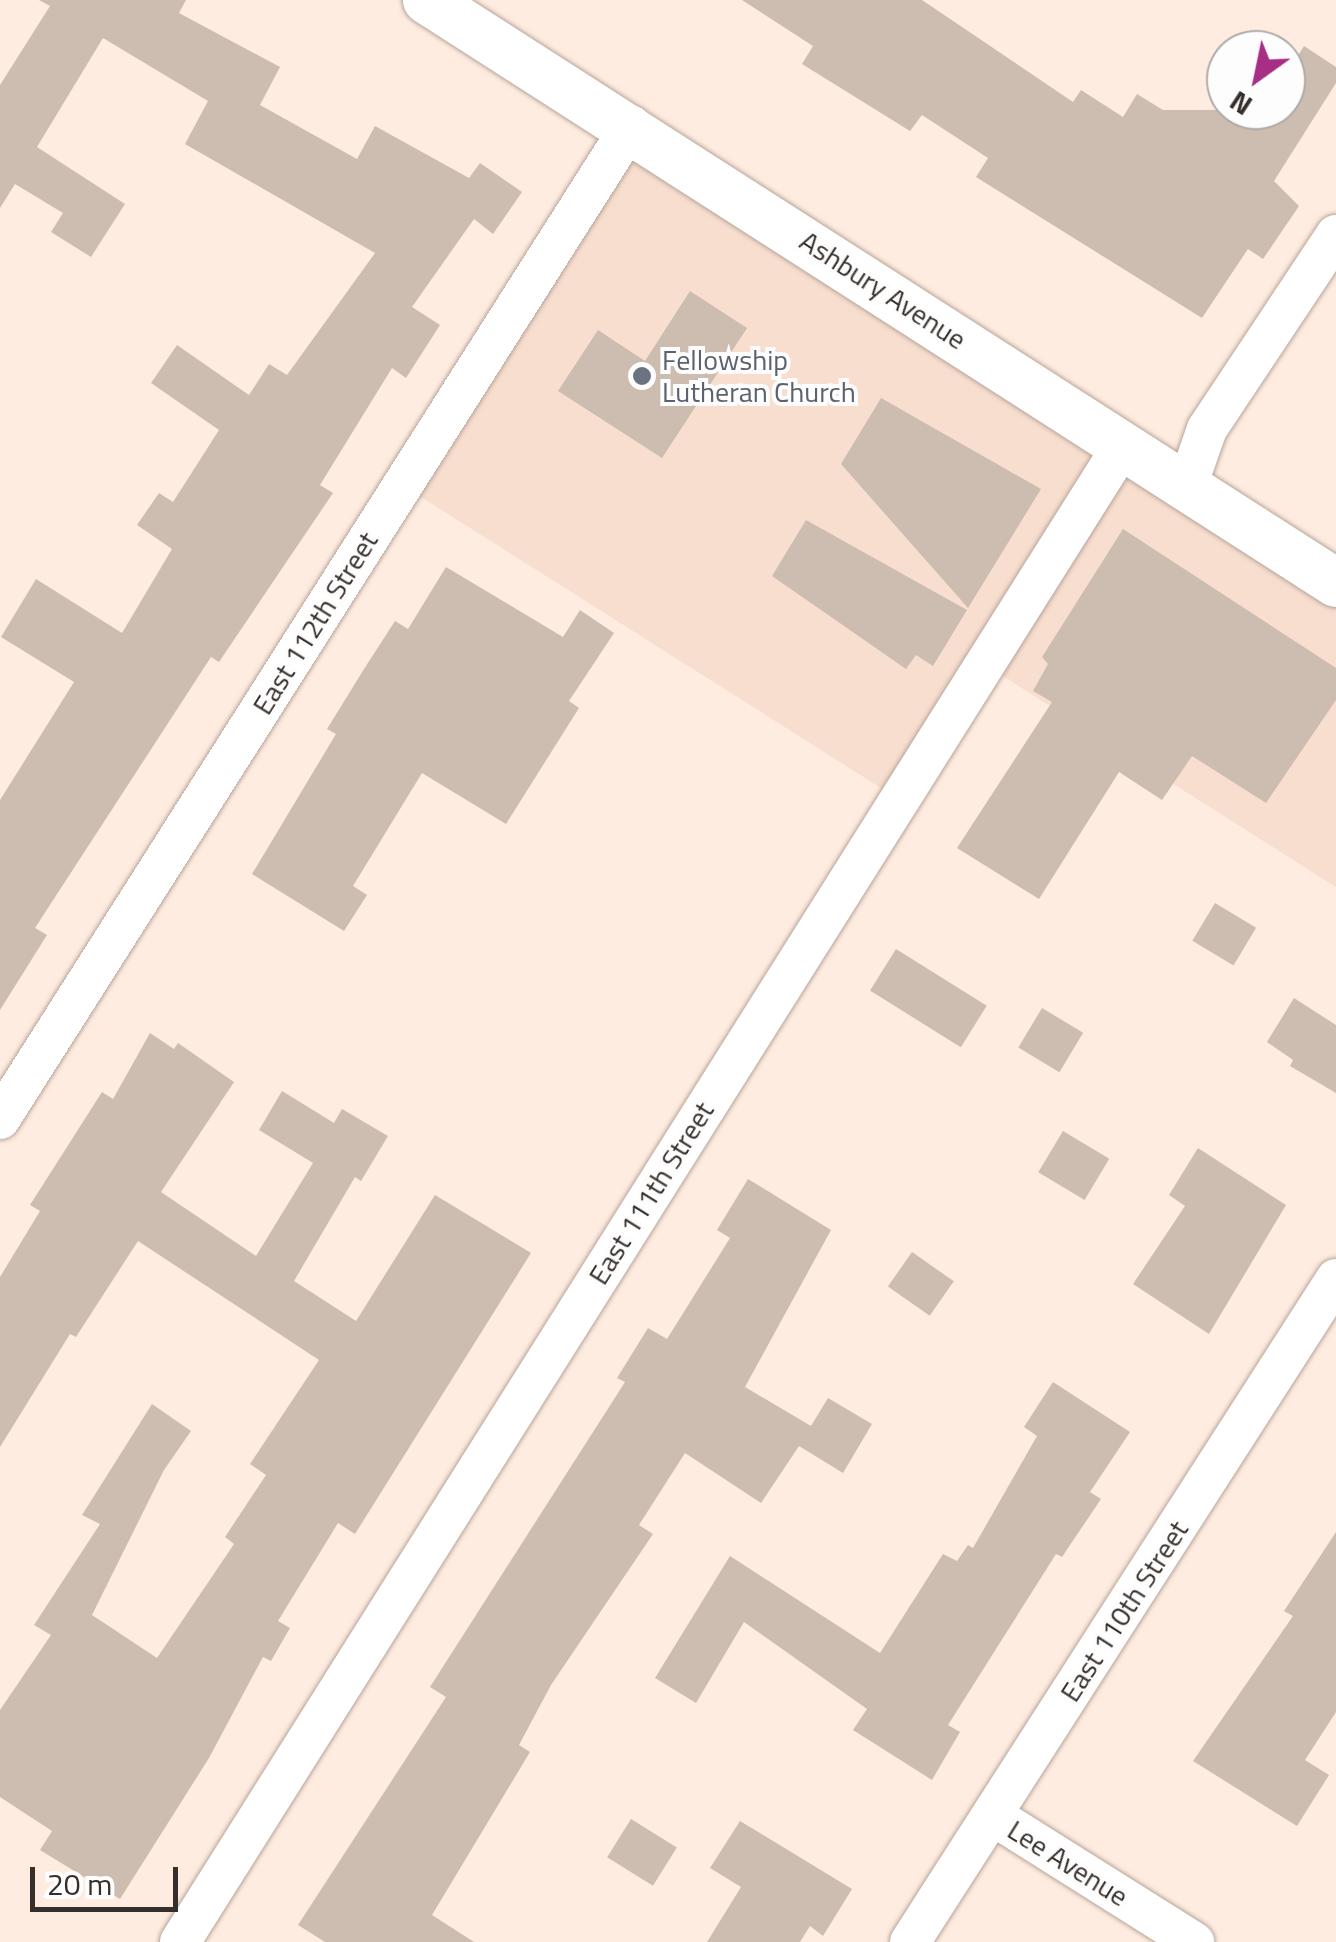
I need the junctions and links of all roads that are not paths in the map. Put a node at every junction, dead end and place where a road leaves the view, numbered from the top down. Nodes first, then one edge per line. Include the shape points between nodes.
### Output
1 (427, 0) edge
2 (630, 126) junction
3 (1336, 235) edge
4 (1123, 445) junction
5 (1187, 486) junction
6 (1336, 583) edge
7 (0, 1120) edge
8 (1336, 1279) edge
9 (992, 1815) junction
10 (180, 1942) edge
11 (910, 1942) edge
12 (1194, 1942) edge

1 - 2 street, Ashbury Avenue
2 - 4 street, Ashbury Avenue
2 - 7 street, East 112th Street
3 - 5 street via 1207,429
4 - 5 street, Ashbury Avenue
4 - 10 street, East 111th Street
5 - 6 street, Ashbury Avenue
8 - 9 street, East 110th Street
9 - 11 street, East 110th Street
9 - 12 street, Lee Avenue

